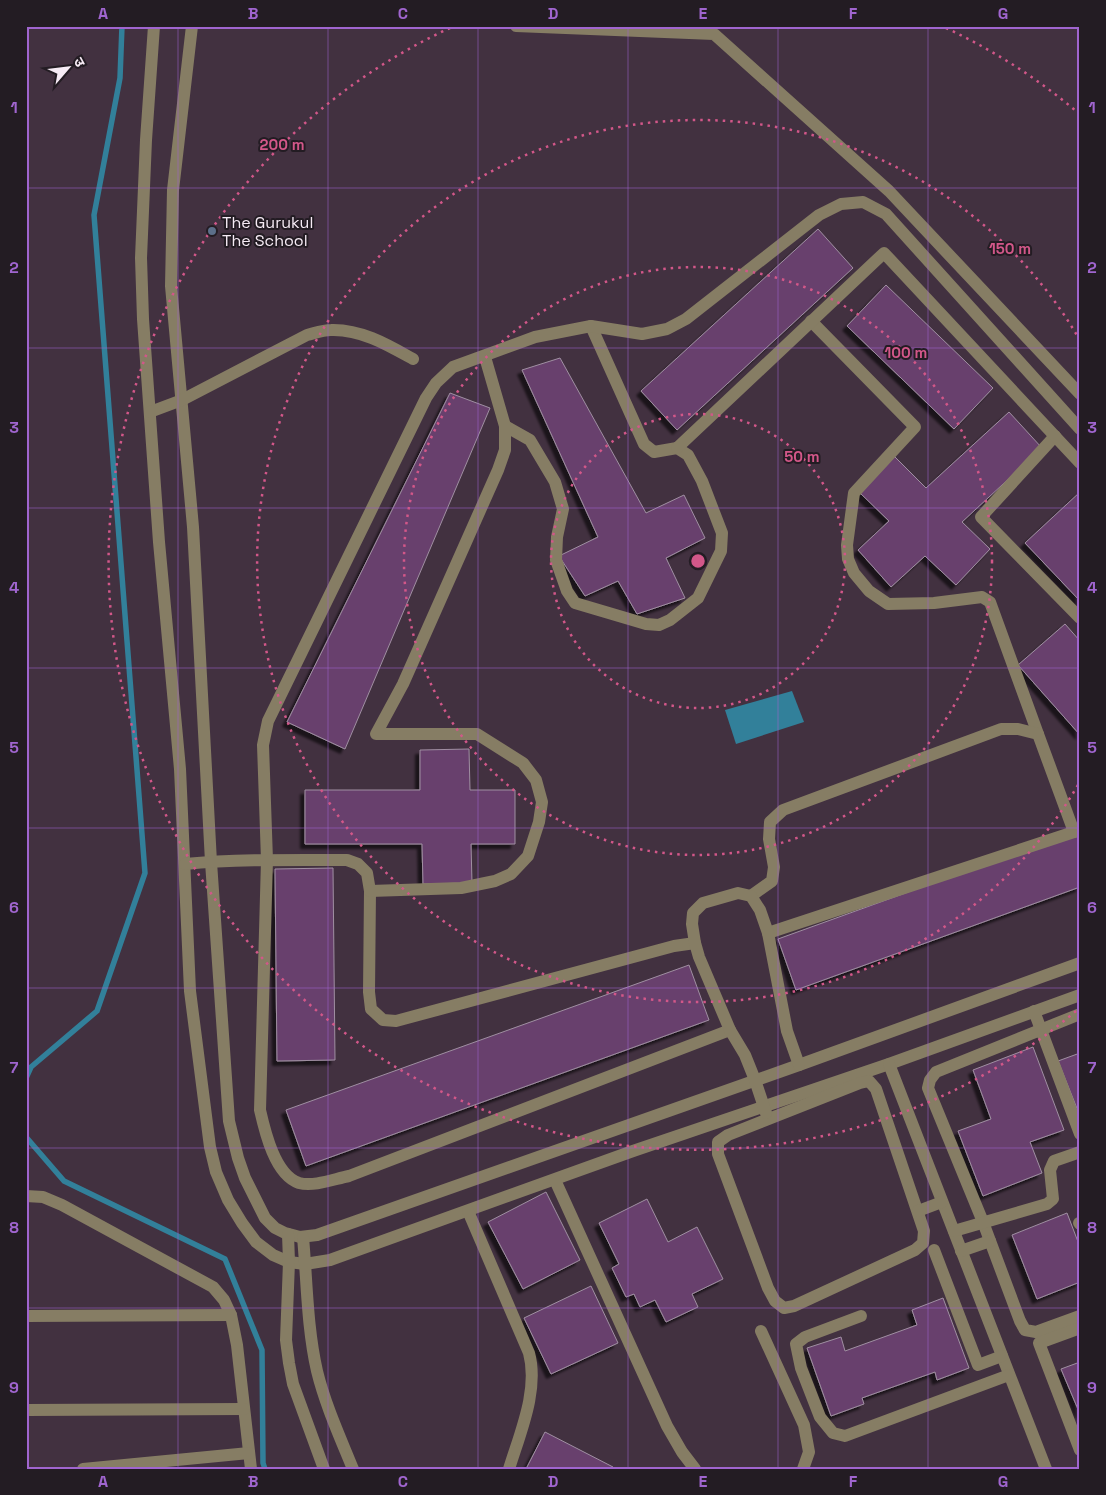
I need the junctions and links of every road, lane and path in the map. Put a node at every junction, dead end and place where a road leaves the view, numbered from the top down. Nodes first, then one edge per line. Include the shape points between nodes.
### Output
1 (154, 26) edge
2 (192, 26) edge
3 (516, 26) edge
4 (811, 321) junction
5 (590, 326) junction
6 (485, 357) junction
7 (413, 359) dead end
8 (1080, 394) edge
9 (182, 400) junction
10 (150, 412) junction
11 (505, 426) junction
12 (1080, 429) edge
13 (1055, 436) junction
14 (677, 448) junction
15 (1080, 463) edge
16 (1080, 618) edge
17 (1038, 734) junction
18 (1077, 831) edge
19 (267, 860) junction
20 (211, 862) junction
21 (184, 864) junction
22 (370, 891) junction
23 (751, 896) junction
24 (768, 933) junction
25 (695, 943) junction
26 (1080, 963) edge
27 (1080, 995) edge
28 (1034, 1011) junction
29 (1080, 1014) edge
30 (1041, 1029) junction
31 (730, 1030) junction
32 (889, 1064) junction
33 (799, 1065) junction
34 (755, 1080) junction
35 (764, 1106) junction
36 (768, 1119) junction
37 (1080, 1134) edge
38 (1080, 1152) edge
39 (554, 1180) junction
40 (26, 1196) edge
41 (942, 1202) junction
42 (468, 1211) junction
43 (918, 1212) junction
44 (983, 1222) junction
45 (954, 1231) junction
46 (288, 1234) junction
47 (303, 1237) junction
48 (990, 1241) junction
49 (934, 1250) dead end
50 (962, 1251) junction
51 (289, 1262) junction
52 (305, 1264) junction
53 (231, 1315) junction
54 (26, 1316) edge
55 (861, 1316) dead end
56 (1080, 1316) edge
57 (1080, 1328) edge
58 (761, 1331) dead end
59 (1002, 1356) junction
60 (978, 1365) junction
61 (1010, 1375) junction
62 (983, 1385) junction
63 (26, 1410) edge
64 (244, 1410) junction
65 (1080, 1450) edge
66 (249, 1452) junction
67 (83, 1469) edge
68 (251, 1469) edge
69 (324, 1469) edge
70 (353, 1469) edge
71 (509, 1469) edge
72 (695, 1469) edge
73 (803, 1469) edge
74 (1046, 1469) edge

1 - 10 street via 141,258
2 - 9 street via 173,190 171,286
3 - 8 street via 714,34 889,190
4 - 13 street via 884,253
4 - 14 street
4 - 17 street via 915,426 854,493 847,546 854,573 869,591 888,604 982,597 990,602
5 - 6 street via 535,337
5 - 12 street via 642,334 667,329 686,319 819,215 840,204 863,202 886,214
5 - 14 street via 644,444 654,452
6 - 11 street
6 - 19 street via 453,367 436,382 426,398 268,721 264,745
7 - 9 street via 377,340 352,332 330,330 307,335
9 - 10 street
9 - 20 street via 193,526
10 - 21 street via 180,769
11 - 14 street via 530,440 554,482 563,509 556,560 575,603 646,624 659,625 670,620 698,598 721,551 722,533 702,481 688,456
11 - 22 street via 505,450 498,470 403,684 376,734 478,734 523,763 536,780 542,802 540,822 528,856 511,874 495,881 461,888
13 - 15 street
13 - 16 street via 981,517
17 - 18 street
17 - 23 street via 1002,728 783,810 770,822 772,881
18 - 24 street
19 - 20 street
19 - 22 street via 347,860 358,864 366,873
19 - 31 street via 260,1110 278,1162 287,1176 300,1183 312,1184 349,1176
20 - 21 street
20 - 46 street via 229,1121 245,1178 266,1218 275,1228
21 - 51 street via 190,991 216,1172 228,1200 256,1242
22 - 25 street via 369,992 371,1009 383,1020 396,1021
23 - 24 street
23 - 25 street via 738,893 703,903 694,913
24 - 33 street via 787,1031
25 - 31 street
26 - 33 street
27 - 28 street
28 - 30 street
28 - 32 street
29 - 30 street
30 - 37 street
30 - 44 street via 948,1066 936,1072 930,1080 928,1088
31 - 34 street
32 - 35 street
32 - 41 street
33 - 34 street
34 - 35 street
34 - 47 street via 317,1235
35 - 36 street
35 - 39 street
36 - 43 street via 869,1082 876,1089
36 - 43 street via 718,1142 718,1154 768,1288 775,1301 784,1308 915,1250 922,1243 924,1230
38 - 44 street via 1054,1161 1050,1170 1053,1200
39 - 42 street
39 - 72 street via 667,1426
40 - 53 street via 43,1197 62,1205 213,1287
41 - 43 street
41 - 45 street
42 - 52 street via 330,1260
42 - 71 street via 532,1364 530,1399
44 - 45 street
44 - 48 street
45 - 50 street
46 - 47 street
46 - 51 street
47 - 52 street
48 - 50 street
48 - 56 street via 1025,1330 1036,1332
49 - 60 street
50 - 59 street
51 - 52 street
51 - 69 street via 286,1340 289,1363 293,1384
52 - 70 street via 318,1373
53 - 54 street
53 - 64 street
55 - 62 street via 805,1337 796,1344 801,1368 820,1417 833,1433 845,1436
57 - 65 street via 1039,1343
58 - 73 street via 804,1425 809,1452
59 - 60 street
59 - 61 street
60 - 62 street
61 - 62 street
61 - 74 street
63 - 64 street
64 - 66 street
66 - 67 street
66 - 68 street

